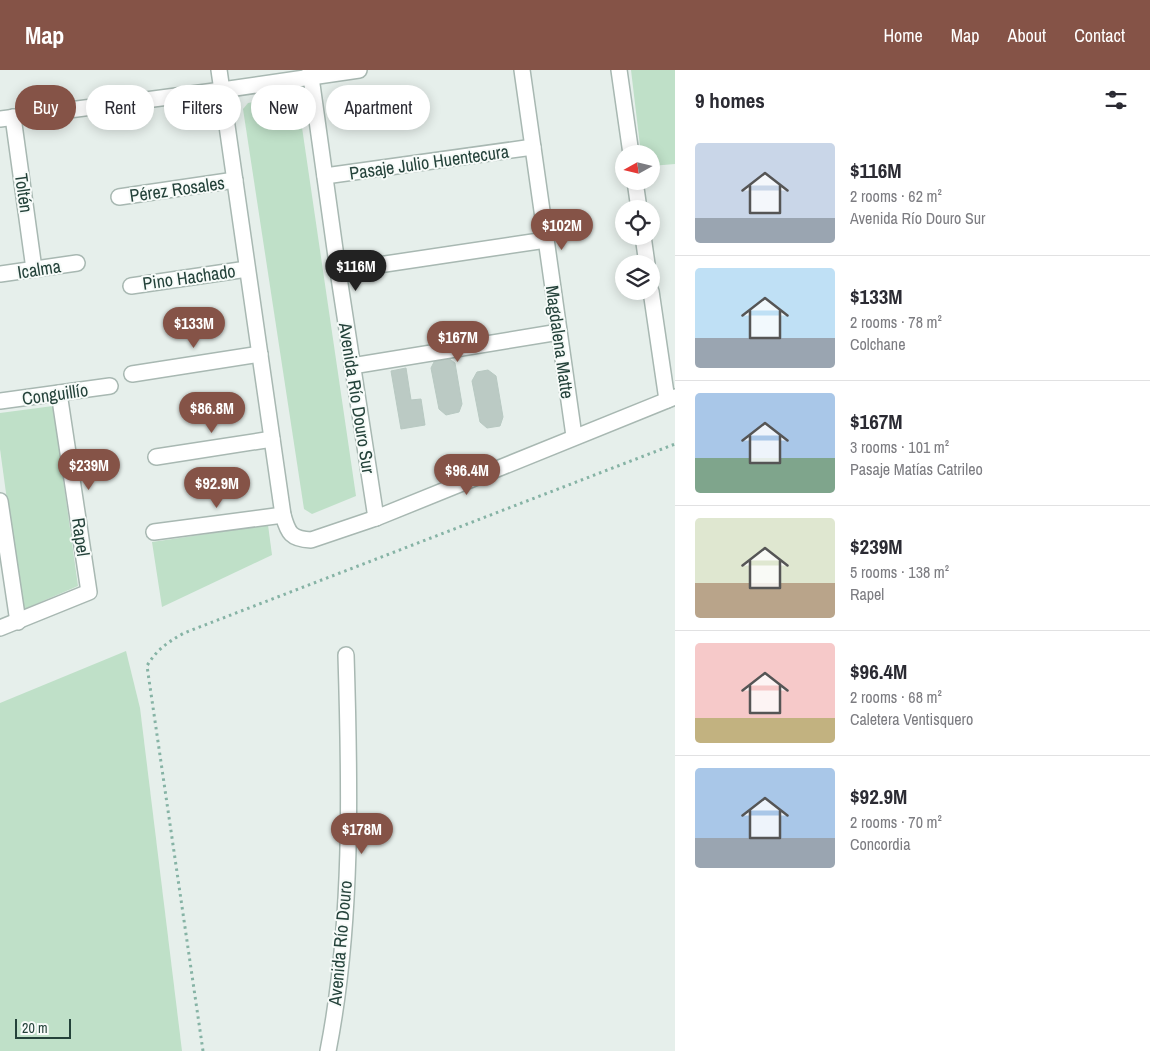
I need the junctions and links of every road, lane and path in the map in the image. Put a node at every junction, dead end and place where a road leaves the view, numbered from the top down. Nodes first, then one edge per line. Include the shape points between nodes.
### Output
1 (219, 70) edge
2 (359, 70) edge
3 (522, 70) edge
4 (619, 70) edge
5 (310, 74) edge
6 (221, 85) edge
7 (241, 87) edge
8 (164, 98) edge
9 (6, 118) edge
10 (228, 130) edge
11 (630, 145) edge
12 (533, 147) junction
13 (325, 176) junction
14 (235, 180) junction
15 (119, 197) dead end
16 (546, 240) junction
17 (77, 263) dead end
18 (34, 269) junction
19 (247, 269) junction
20 (338, 271) junction
21 (0, 274) edge
22 (131, 286) dead end
23 (653, 300) edge
24 (559, 332) junction
25 (260, 354) junction
26 (352, 366) junction
27 (132, 374) dead end
28 (110, 386) dead end
29 (59, 393) junction
30 (671, 399) edge
31 (0, 401) edge
32 (574, 436) junction
33 (272, 439) junction
34 (675, 444) edge
35 (156, 457) dead end
36 (0, 501) edge
37 (283, 515) junction
38 (376, 518) junction
39 (154, 532) dead end
40 (18, 622) junction
41 (0, 628) edge
42 (346, 655) dead end
43 (203, 1051) edge
44 (328, 1051) edge

1 - 6 street
2 - 5 street
3 - 12 street, Magdalena Matte
4 - 11 street
5 - 7 street
5 - 13 street, Avenida Río Douro Sur
8 - 9 street
9 - 18 street, Toltén
10 - 14 street
12 - 13 street, Pasaje Julio Huentecura
12 - 16 street, Magdalena Matte
13 - 20 street, Avenida Río Douro Sur
14 - 15 street, Pérez Rosales
14 - 19 street
16 - 20 street
16 - 24 street, Magdalena Matte
17 - 18 street, Icalma
18 - 21 street, Icalma
19 - 22 street, Pino Hachado
19 - 25 street
20 - 26 street, Avenida Río Douro Sur
23 - 30 street
24 - 26 street
24 - 32 street, Magdalena Matte
25 - 27 street
25 - 33 street
26 - 38 street, Avenida Río Douro Sur
28 - 29 street, Conguillío
29 - 31 street, Conguillío
29 - 40 street, Rapel via 89,592
30 - 32 street
32 - 38 street
33 - 35 street
33 - 37 street
34 - 43 path via 184,633 164,644 153,655 147,666
36 - 40 street
37 - 38 street via 292,535 310,540
37 - 39 street
40 - 41 street
42 - 44 street, Avenida Río Douro via 347,848 340,960

